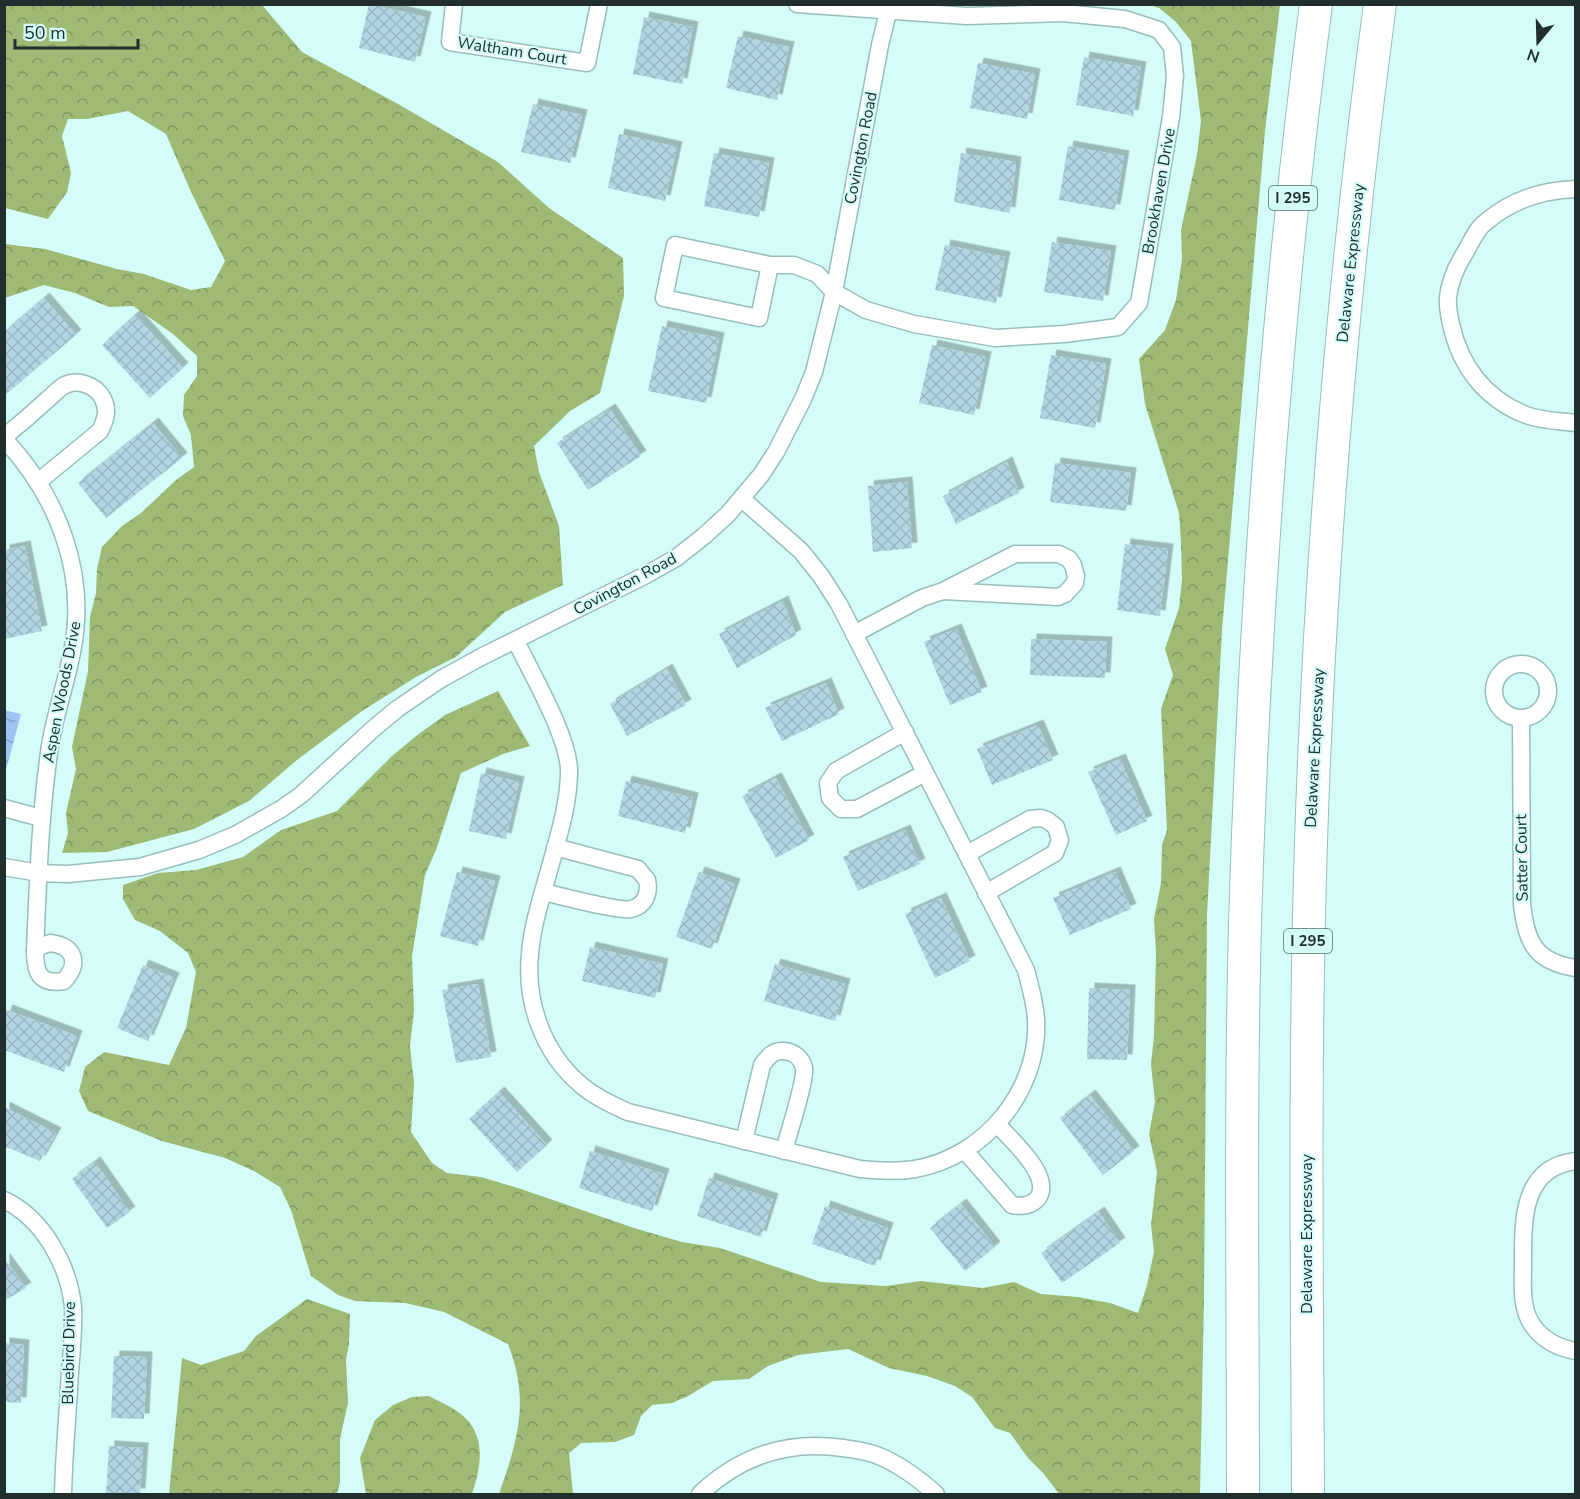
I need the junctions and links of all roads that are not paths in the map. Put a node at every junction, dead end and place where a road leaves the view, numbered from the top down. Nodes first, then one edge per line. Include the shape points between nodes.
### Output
1 (454, 4) edge
2 (599, 4) edge
3 (797, 4) edge
4 (1316, 4) edge
5 (1380, 4) edge
6 (890, 8) edge
7 (1575, 189) edge
8 (770, 265) junction
9 (834, 292) junction
10 (1575, 423) edge
11 (4, 438) edge
12 (38, 482) junction
13 (742, 499) junction
14 (944, 591) junction
15 (854, 634) junction
16 (516, 641) junction
17 (1521, 718) dead end
18 (905, 732) junction
19 (925, 773) junction
20 (4, 808) edge
21 (40, 818) junction
22 (555, 848) junction
23 (967, 854) junction
24 (4, 867) edge
25 (39, 873) junction
26 (543, 892) junction
27 (986, 892) junction
28 (35, 951) dead end
29 (1575, 968) edge
30 (997, 1124) junction
31 (744, 1141) junction
32 (784, 1151) junction
33 (964, 1151) junction
34 (1575, 1161) edge
35 (4, 1200) edge
36 (1575, 1351) edge
37 (63, 1494) edge
38 (700, 1494) edge
39 (936, 1494) edge
40 (1243, 1494) edge
41 (1308, 1494) edge

1 - 2 street, Waltham Court via 450,42 587,63
3 - 6 street
4 - 40 highway, I 295 via 1273,392 1250,792 1245,928
5 - 41 highway, Delaware Expressway / I 295 via 1349,266 1331,480 1312,816 1307,1086
6 - 9 street, Covington Road
6 - 9 street, Brookhaven Drive via 966,16 1063,12 1125,19 1159,30 1172,46 1175,76 1139,303 1118,327 995,338 914,324 866,310
7 - 10 street via 1541,193 1485,222 1458,264 1448,298 1454,338 1480,385 1527,416
8 - 8 street, Brookhaven Drive via 675,245 664,298 759,318
8 - 9 street, Brookhaven Drive via 794,265 817,274
9 - 13 street, Covington Road via 817,362 803,399 776,452
11 - 12 street, Aspen Woods Drive
11 - 12 street, Aspen Woods Drive via 64,386 81,382 99,392 107,412 100,431
12 - 21 street, Aspen Woods Drive via 51,503 70,554 77,609 73,650 50,743
13 - 15 street via 788,538 821,576
13 - 16 street, Covington Road via 676,558
14 - 14 street via 1058,597 1071,590 1076,576 1073,565 1059,554 1015,554
14 - 15 street via 922,598
15 - 18 street
16 - 22 street via 567,754 568,794
16 - 25 street, Covington Road via 441,679 397,709 301,795 235,835 140,867
17 - 29 street, Satter Court via 1524,921 1528,938 1542,956
18 - 19 street
18 - 19 street via 836,771 828,783 830,798 841,809 857,809
19 - 23 street
20 - 21 street
21 - 25 street, Aspen Woods Drive
22 - 26 street
22 - 26 street via 638,870 647,880 648,895 642,904 627,909
23 - 27 street
23 - 27 street via 1030,819 1041,818 1056,827 1060,840 1055,853
24 - 25 street, Covington Road
25 - 28 street
26 - 31 street via 530,950 532,999 542,1034 563,1067 599,1098 628,1112
27 - 30 street via 1026,970 1036,1018 1028,1072
30 - 33 street
30 - 33 street via 1039,1173 1042,1191 1036,1200 1027,1206 1008,1202
31 - 32 street
31 - 32 street via 762,1065 769,1055 780,1050 791,1052 798,1056 805,1070
32 - 33 street via 860,1169 893,1172 945,1161
34 - 36 street via 1549,1172 1528,1198 1522,1292 1532,1325 1556,1345
35 - 37 street, Bluebird Drive via 42,1231 56,1251 70,1290 73,1328
38 - 39 street via 729,1470 752,1458 775,1450 818,1446 878,1455

